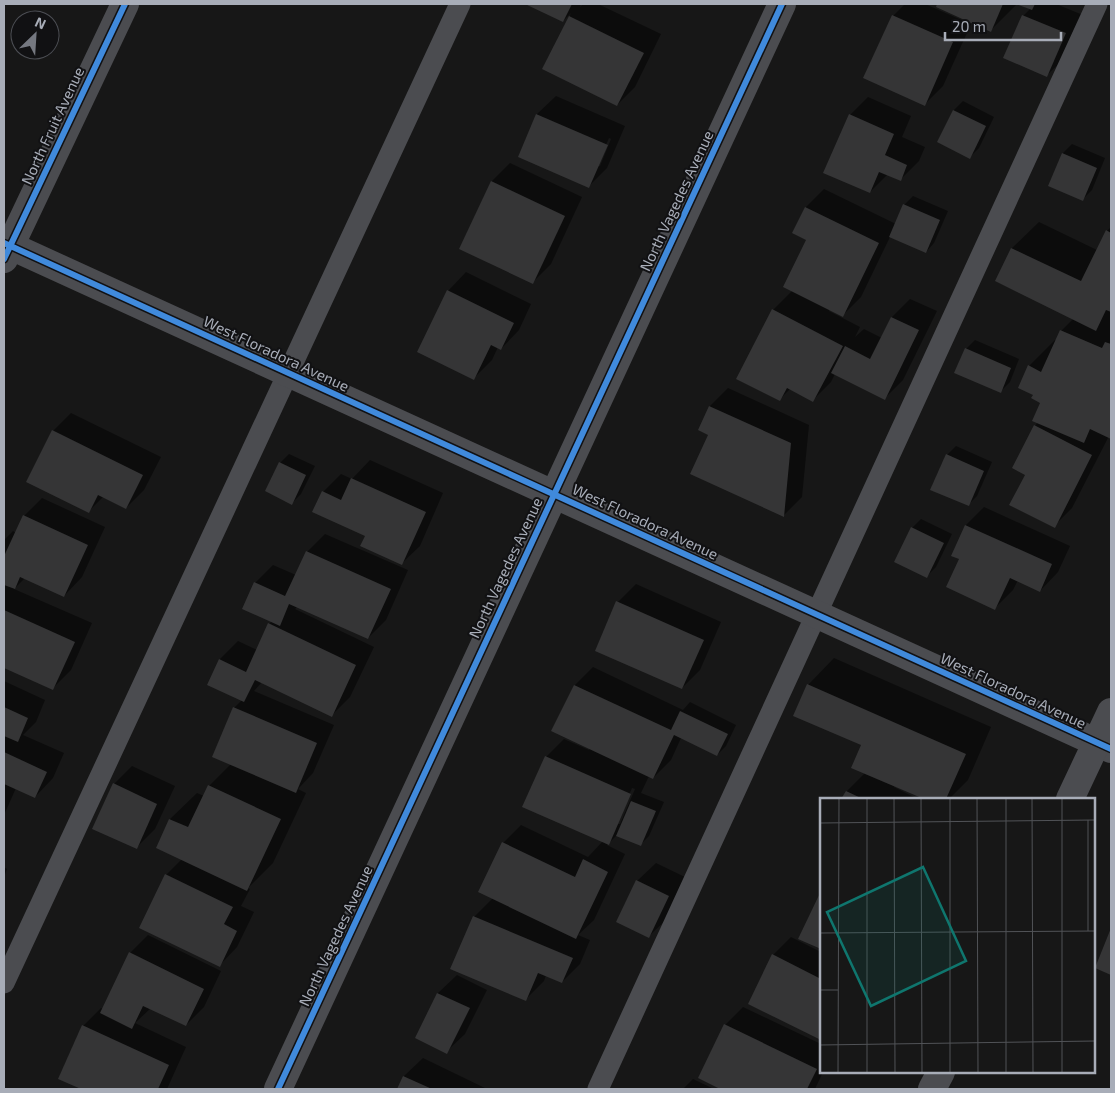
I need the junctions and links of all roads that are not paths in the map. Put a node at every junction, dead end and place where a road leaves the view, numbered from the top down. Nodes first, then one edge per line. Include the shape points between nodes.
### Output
1 (125, 4) edge
2 (460, 4) edge
3 (782, 4) edge
4 (1098, 4) edge
5 (6, 250) edge
6 (287, 373) junction
7 (554, 494) junction
8 (816, 614) junction
9 (1111, 712) edge
10 (1104, 746) edge
11 (1071, 798) edge
12 (4, 983) edge
13 (940, 1073) edge
14 (278, 1089) edge
15 (598, 1089) edge
16 (932, 1089) edge

1 - 5 street, North Fruit Avenue
2 - 6 lane
3 - 7 street, North Vagedes Avenue
4 - 8 lane
5 - 6 street, West Floradora Avenue
6 - 7 street, West Floradora Avenue
6 - 12 lane
7 - 8 street, West Floradora Avenue
7 - 14 street, North Vagedes Avenue
8 - 10 street, West Floradora Avenue
8 - 15 lane
9 - 10 street
10 - 11 street
13 - 16 street

